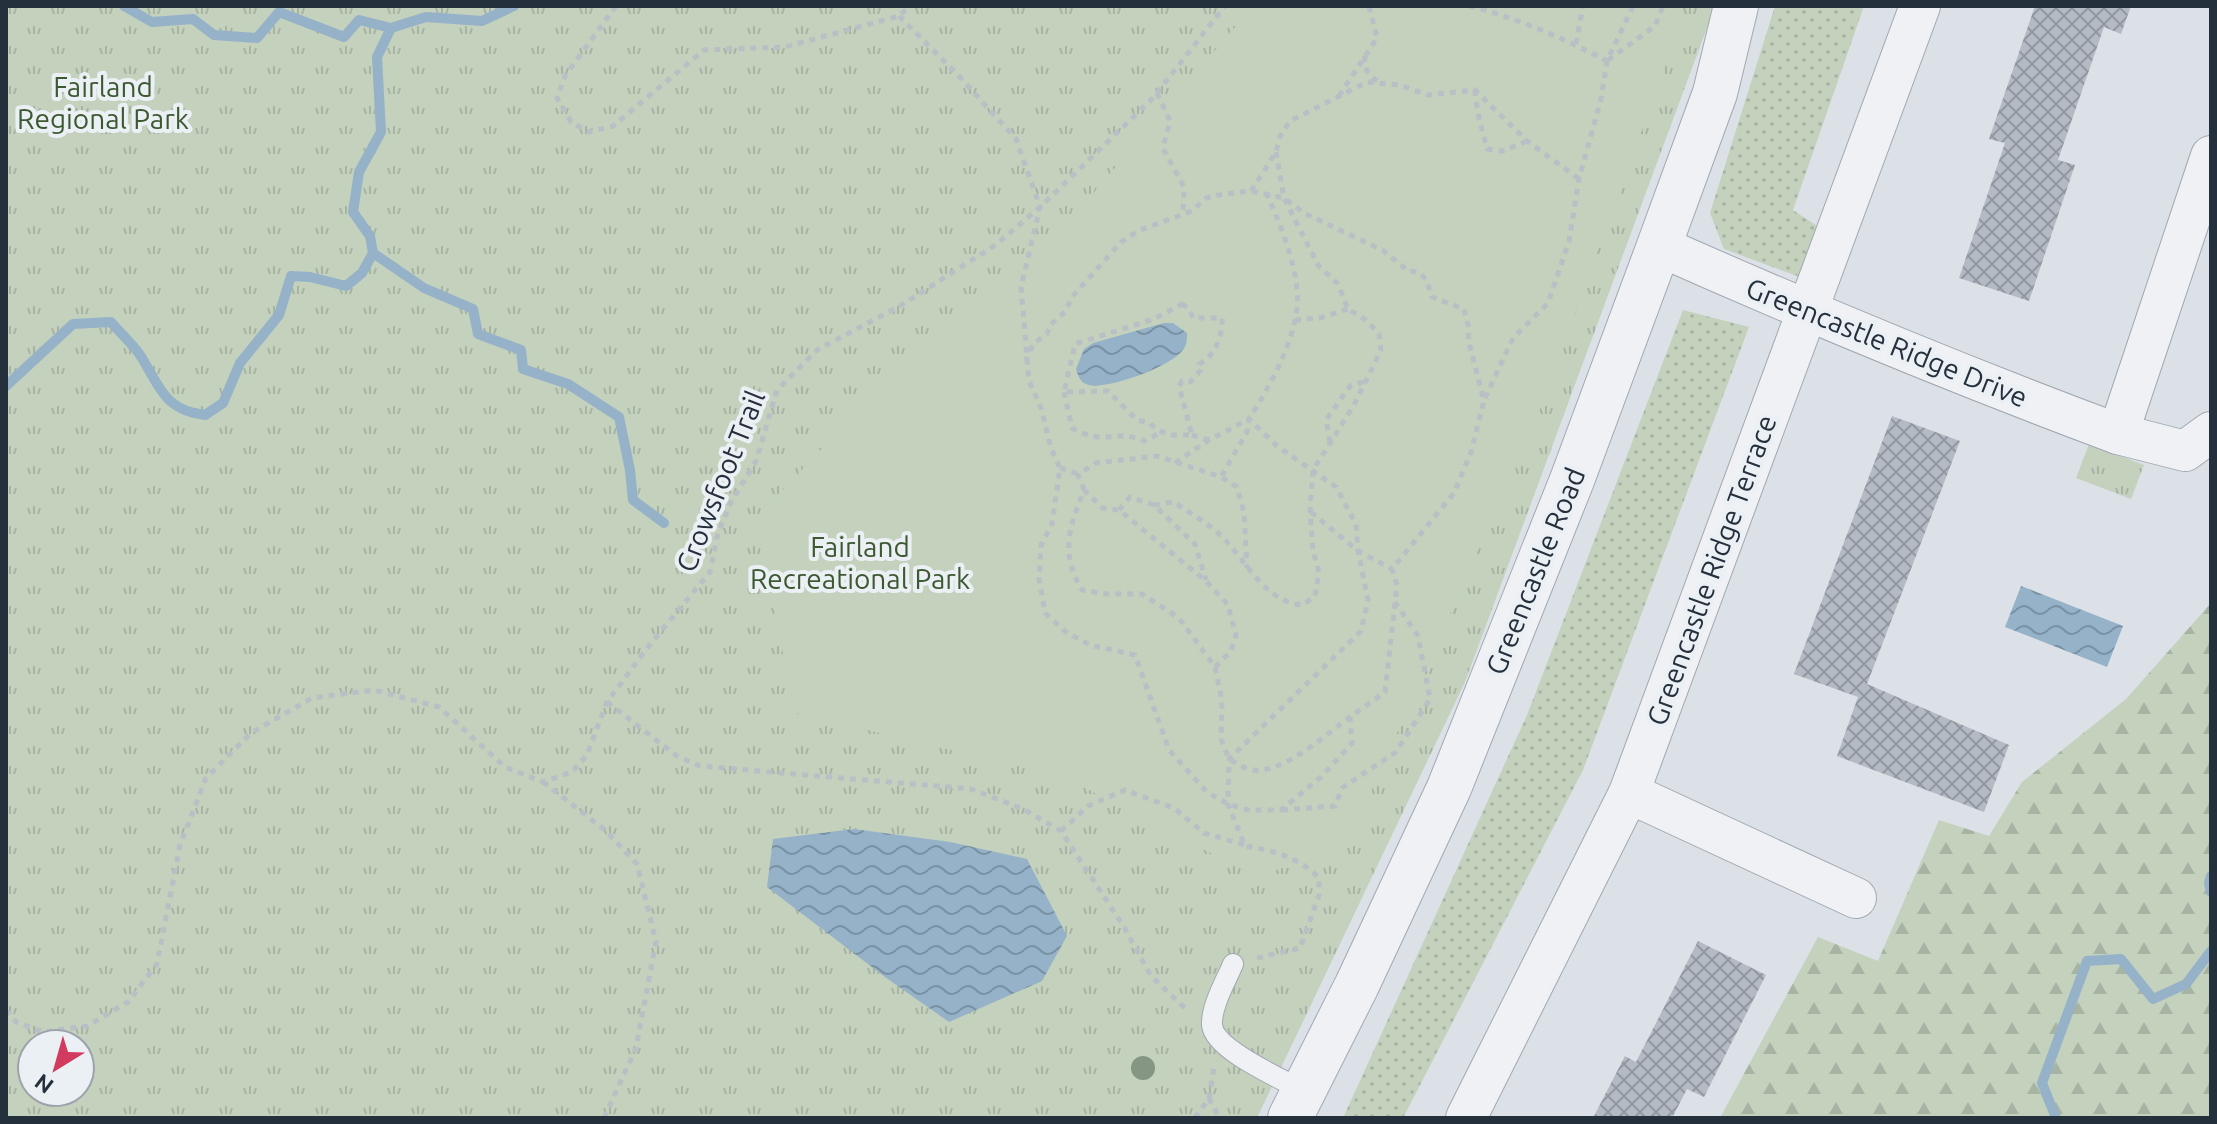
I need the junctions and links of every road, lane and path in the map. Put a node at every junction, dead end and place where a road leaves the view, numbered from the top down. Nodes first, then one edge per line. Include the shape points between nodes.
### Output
1 (616, 6) edge
2 (910, 6) edge
3 (1225, 6) edge
4 (1369, 6) edge
5 (1469, 6) edge
6 (1583, 6) edge
7 (1633, 6) edge
8 (1663, 6) edge
9 (1736, 6) edge
10 (1920, 6) edge
11 (899, 16) junction
12 (1576, 44) junction
13 (1365, 55) junction
14 (1607, 61) junction
15 (1378, 82) junction
16 (1475, 90) junction
17 (1157, 93) junction
18 (1339, 96) junction
19 (1527, 141) junction
20 (1276, 152) junction
21 (2211, 156) edge
22 (1579, 179) junction
23 (1250, 191) junction
24 (1268, 196) junction
25 (1284, 198) junction
26 (1040, 207) junction
27 (1183, 215) junction
28 (1659, 246) junction
29 (1348, 309) junction
30 (1807, 312) junction
31 (1295, 320) junction
32 (1026, 361) junction
33 (1367, 380) junction
34 (1064, 392) junction
35 (1484, 401) junction
36 (1249, 419) junction
37 (1162, 432) junction
38 (2211, 432) edge
39 (2118, 434) junction
40 (1192, 435) junction
41 (1209, 440) junction
42 (1330, 443) junction
43 (1175, 463) junction
44 (1060, 468) junction
45 (1313, 470) junction
46 (1078, 474) junction
47 (1221, 477) junction
48 (1084, 490) junction
49 (1154, 505) junction
50 (1119, 510) junction
51 (1310, 511) junction
52 (1358, 551) junction
53 (1247, 569) junction
54 (1392, 569) junction
55 (1206, 581) junction
56 (1395, 602) junction
57 (1215, 667) junction
58 (607, 702) junction
59 (1350, 717) junction
60 (1229, 759) junction
61 (543, 782) junction
62 (1629, 793) junction
63 (1228, 804) junction
64 (1281, 810) junction
65 (1061, 831) junction
66 (1245, 846) junction
67 (1856, 898) dead end
68 (1233, 964) joint
69 (6, 1010) edge
70 (1212, 1026) junction
71 (1209, 1098) junction
72 (1297, 1104) edge
73 (604, 1118) edge
74 (1195, 1118) edge
75 (1219, 1118) edge
76 (1466, 1118) edge

1 - 11 path via 565,76 557,98 571,122 589,132 613,126 704,50 785,47
2 - 11 path
3 - 17 path, Crowsfoot Trail
4 - 13 path via 1377,38
5 - 12 path
6 - 12 path
7 - 14 path
8 - 14 path via 1655,26
9 - 28 street, Greencastle Road via 1715,93
10 - 30 street, Greencastle Ridge Terrace
11 - 26 path via 1016,139
12 - 14 path
13 - 15 path via 1368,74
13 - 18 path
14 - 22 path
15 - 16 path via 1428,95
15 - 18 path
16 - 19 path
16 - 19 path via 1487,149 1503,151
17 - 26 path, Crowsfoot Trail
17 - 27 path via 1170,121 1163,148 1184,187
18 - 20 path via 1290,121
19 - 22 path
20 - 23 path
20 - 25 path
21 - 39 street
22 - 35 path via 1569,241 1548,303 1513,338
23 - 24 path
23 - 27 path via 1206,198
24 - 25 path
24 - 31 path via 1283,231 1297,291
25 - 29 path via 1318,265 1338,284
25 - 35 path via 1418,272 1432,297 1464,309
26 - 32 path via 1021,287
26 - 58 path, Crowsfoot Trail via 997,244 900,306 817,350 777,390 756,461 718,533 710,572
27 - 32 path via 1121,242 1047,334 1033,344
28 - 30 street, Greencastle Ridge Drive
28 - 72 street, Greencastle Road via 1449,788
29 - 31 path
29 - 33 path via 1379,334 1381,350
30 - 39 street, Greencastle Ridge Drive
30 - 62 street, Greencastle Ridge Terrace
31 - 36 path via 1266,392
32 - 44 path
33 - 42 path
33 - 42 path via 1350,386 1326,420
34 - 37 path via 1108,391 1137,420
34 - 37 path via 1072,428 1085,436 1134,436 1144,441
34 - 40 path via 1075,344 1154,319 1182,304 1193,318 1222,318 1223,334 1207,361 1199,364 1197,376 1179,386
35 - 54 path via 1454,493
36 - 41 path
36 - 45 path
36 - 47 path
37 - 40 path
38 - 39 street, Greencastle Ridge Drive via 2185,451
40 - 41 path
41 - 43 path
42 - 45 path
43 - 46 path via 1157,456 1114,459
43 - 47 path
44 - 46 path
44 - 63 path via 1052,524 1041,545 1045,613 1090,645 1135,655 1169,750 1207,792
45 - 51 path
45 - 52 path via 1336,487 1356,524
46 - 48 path
47 - 53 path via 1237,487 1241,500
48 - 50 path via 1103,508
48 - 57 path via 1070,525 1070,569 1082,590 1142,594 1179,618
49 - 50 path via 1130,497
49 - 53 path via 1174,502 1218,533
49 - 55 path via 1195,544
50 - 55 path
51 - 52 path
51 - 53 path via 1319,572 1315,596 1303,605 1289,604
52 - 54 path
52 - 60 path via 1368,600 1361,631
54 - 56 path
55 - 57 path via 1228,605 1236,635 1231,651
56 - 59 path via 1385,692
56 - 64 path via 1418,636 1430,699 1396,752 1342,788 1335,806
57 - 60 path via 1222,701 1221,739
58 - 61 path, Crowsfoot Trail via 587,755 572,772
58 - 65 path via 677,756 700,766 971,789
59 - 60 path via 1284,763 1254,770
59 - 64 path via 1352,743
60 - 63 path
61 - 69 path via 505,767 439,707 374,690 312,698 251,733 206,778 180,845 157,964 128,1002 87,1026 42,1032 16,1022
61 - 73 path via 605,830 637,864 656,942 636,1048
62 - 67 street
62 - 76 street, Greencastle Ridge Terrace
63 - 64 path
63 - 66 path
65 - 66 path via 1088,806 1125,790 1174,808 1204,833
65 - 70 path via 1151,976 1191,1014
66 - 68 path via 1308,866 1319,878 1319,895 1300,948
68 - 70 lane
70 - 71 path via 1216,1055
70 - 72 lane via 1220,1041
71 - 74 path
71 - 75 path

